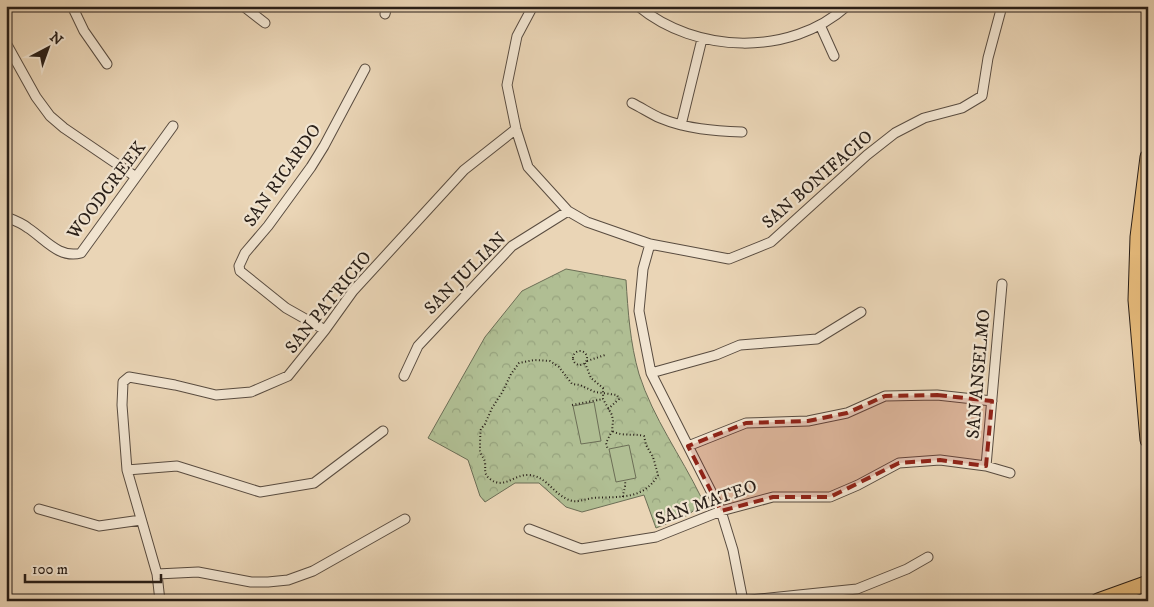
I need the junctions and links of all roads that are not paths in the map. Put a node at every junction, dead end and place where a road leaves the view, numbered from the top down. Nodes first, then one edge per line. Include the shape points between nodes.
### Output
1 (72, 6) edge
2 (243, 6) edge
3 (533, 6) edge
4 (638, 6) edge
5 (847, 6) edge
6 (1002, 6) edge
7 (265, 23) dead end
8 (820, 25) junction
9 (702, 39) junction
10 (6, 42) edge
11 (834, 56) dead end
12 (107, 64) dead end
13 (365, 69) dead end
14 (632, 103) dead end
15 (681, 125) junction
16 (173, 126) dead end
17 (516, 129) junction
18 (742, 132) dead end
19 (1148, 157) edge
20 (136, 177) junction
21 (568, 211) junction
22 (6, 217) edge
23 (650, 244) junction
24 (1002, 284) dead end
25 (861, 312) dead end
26 (325, 330) junction
27 (651, 373) junction
28 (404, 376) dead end
29 (992, 401) junction
30 (383, 431) dead end
31 (1148, 440) edge
32 (688, 446) junction
33 (986, 466) junction
34 (127, 470) junction
35 (1010, 473) dead end
36 (39, 509) dead end
37 (721, 511) junction
38 (405, 519) dead end
39 (142, 520) junction
40 (529, 529) dead end
41 (928, 557) dead end
42 (157, 574) junction
43 (1148, 583) edge
44 (160, 601) edge
45 (743, 601) edge
46 (1098, 601) edge

1 - 12 street
2 - 7 street
3 - 17 street, SAN BONIFACIO via 517,36 508,85
4 - 9 street via 670,26
5 - 8 street
6 - 23 street, SAN BONIFACIO via 982,96 962,108 924,118 896,133 867,154 771,242 729,258
8 - 9 street via 793,36 757,44
8 - 11 street
9 - 15 street
10 - 20 street via 50,116
13 - 26 street, SAN RICARDO via 298,187 240,262 240,271 286,308
14 - 15 street
15 - 18 street
16 - 20 street, WOODCREEK
17 - 21 street, SAN BONIFACIO via 528,167
17 - 26 street, SAN PATRICIO via 464,170 353,291
19 - 31 main road via 1138,237 1136,300
20 - 22 street, WOODCREEK via 80,253 71,256 59,252 27,226
21 - 23 street, SAN BONIFACIO via 587,222
21 - 28 street, SAN JULIAN via 512,246 418,346
23 - 27 street via 643,269 639,311
24 - 29 street, SAN ANSELMO
25 - 27 street via 817,338 740,345
26 - 34 street, SAN PATRICIO via 288,376 251,392 216,395 129,377 123,382 122,405
27 - 32 street
29 - 32 street via 937,395 885,396 847,413 808,421 746,423
29 - 33 street, SAN ANSELMO
30 - 34 street via 314,483 260,492 178,466
32 - 37 street
33 - 35 street, SAN MATEO
33 - 37 street, SAN MATEO via 940,460 899,463 830,497 773,497
34 - 39 street
36 - 39 street via 99,526
37 - 40 street, SAN MATEO via 656,537 581,549
37 - 45 street
38 - 42 street via 313,571 288,580 251,582 198,572
39 - 42 street
41 - 45 street via 857,589
42 - 44 street
43 - 46 main road

